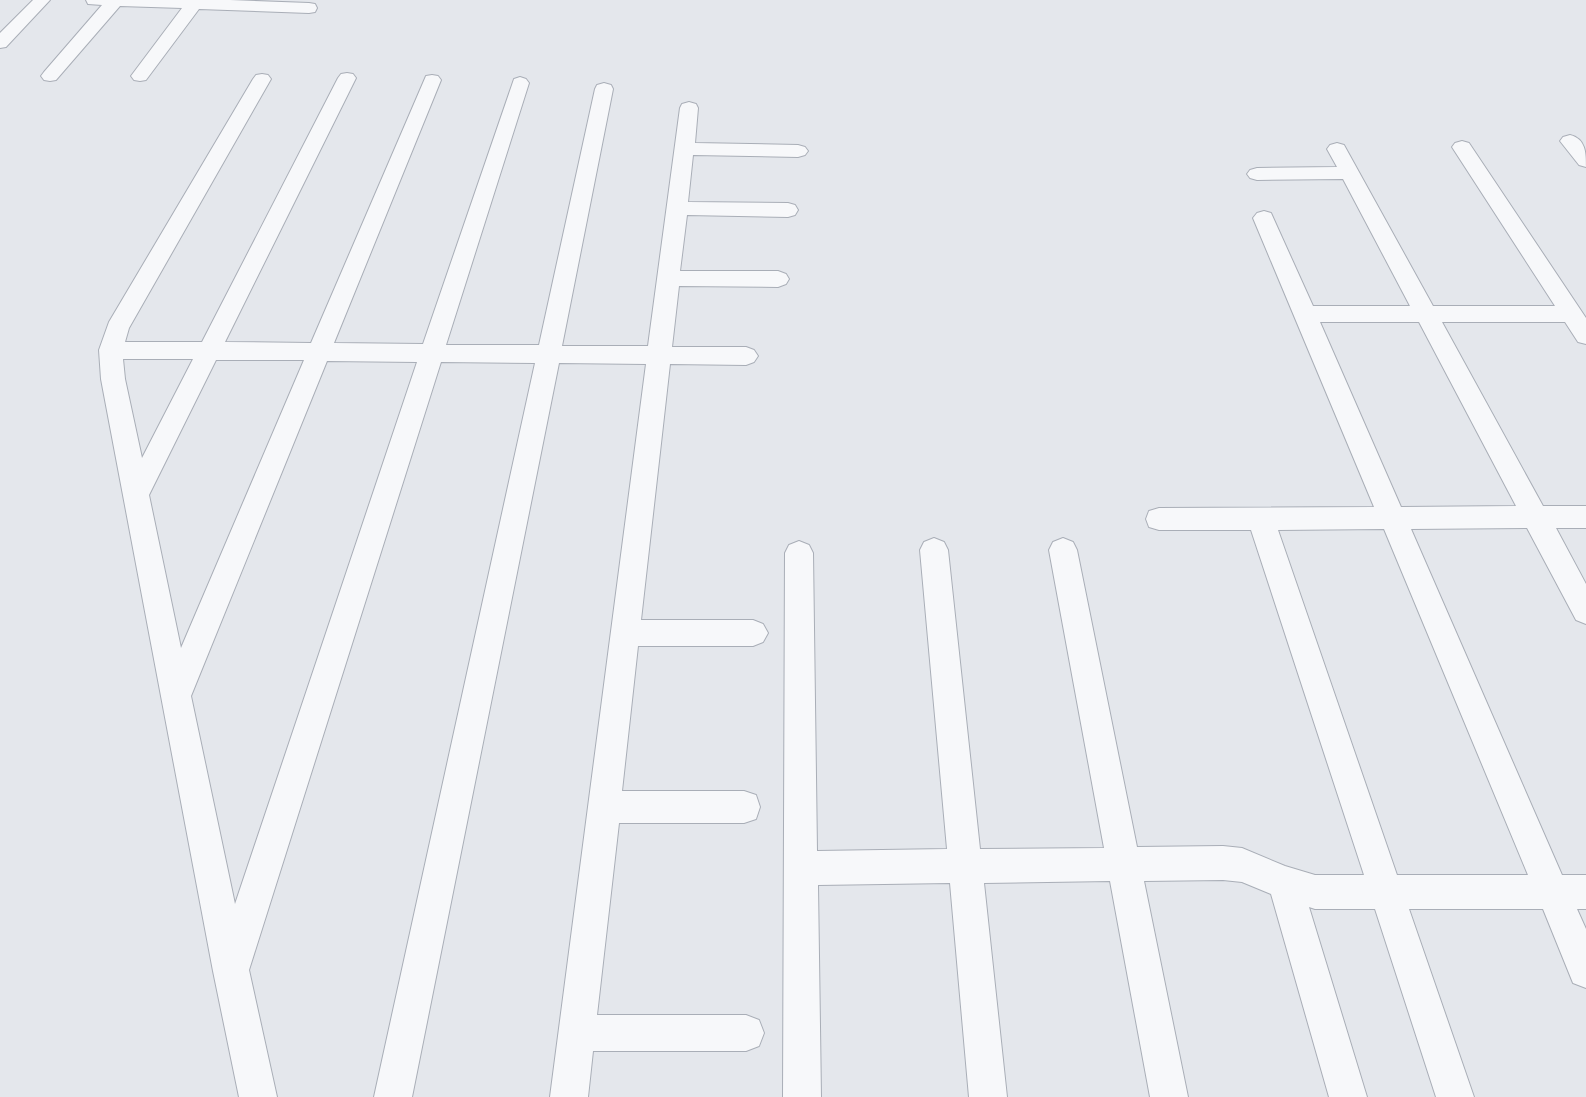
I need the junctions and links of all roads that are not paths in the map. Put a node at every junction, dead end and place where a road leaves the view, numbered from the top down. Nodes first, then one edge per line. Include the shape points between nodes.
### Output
1 (42, 0) edge
2 (94, 0) edge
3 (115, 1) edge
4 (194, 4) junction
5 (309, 8) dead end
6 (0, 42) edge
7 (50, 76) dead end
8 (140, 76) dead end
9 (347, 78) dead end
10 (262, 79) dead end
11 (432, 80) dead end
12 (520, 83) dead end
13 (604, 89) dead end
14 (689, 108) dead end
15 (1570, 141) dead end
16 (1462, 147) dead end
17 (684, 149) junction
18 (1337, 149) dead end
19 (798, 152) dead end
20 (1586, 161) edge
21 (1350, 173) junction
22 (1257, 174) dead end
23 (677, 208) junction
24 (788, 210) dead end
25 (1264, 218) dead end
26 (668, 278) junction
27 (778, 279) dead end
28 (1305, 314) junction
29 (1426, 314) junction
30 (1580, 324) edge
31 (111, 350) junction
32 (209, 351) junction
33 (319, 352) junction
34 (432, 353) junction
35 (549, 354) junction
36 (659, 355) junction
37 (746, 356) dead end
38 (136, 496) junction
39 (1536, 517) junction
40 (1586, 517) edge
41 (1392, 518) junction
42 (1159, 519) dead end
43 (1261, 519) junction
44 (934, 550) dead end
45 (1063, 550) dead end
46 (799, 553) dead end
47 (1586, 611) edge
48 (626, 633) junction
49 (753, 633) dead end
50 (176, 696) junction
51 (604, 807) junction
52 (744, 807) dead end
53 (1124, 864) junction
54 (966, 866) junction
55 (800, 868) junction
56 (1285, 883) junction
57 (1386, 892) junction
58 (1553, 892) junction
59 (1586, 892) edge
60 (1586, 970) edge
61 (230, 971) junction
62 (577, 1033) junction
63 (746, 1033) dead end
64 (258, 1097) edge
65 (393, 1097) edge
66 (569, 1097) edge
67 (802, 1097) edge
68 (988, 1097) edge
69 (1170, 1097) edge
70 (1348, 1097) edge
71 (1455, 1097) edge

1 - 6 street
2 - 3 street
3 - 4 street
3 - 7 street
4 - 5 street
4 - 8 street
9 - 32 street
10 - 31 street via 117,328
11 - 33 street
12 - 34 street
13 - 35 street
14 - 17 street
15 - 20 street
16 - 30 street
17 - 19 street
17 - 23 street
18 - 21 street
21 - 22 street
21 - 29 street
23 - 24 street
23 - 26 street
25 - 28 street
26 - 27 street
26 - 36 street
28 - 29 street
28 - 41 street
29 - 30 street
29 - 39 street
31 - 32 street
31 - 38 street via 113,379
32 - 33 street
32 - 38 street
33 - 34 street
33 - 50 street
34 - 35 street
34 - 61 street
35 - 36 street
35 - 65 street
36 - 37 street
36 - 48 street
38 - 50 street
39 - 40 street
39 - 41 street
39 - 47 street
41 - 43 street
41 - 58 street
42 - 43 street
43 - 57 street
44 - 54 street
45 - 53 street
46 - 55 street
48 - 49 street
48 - 51 street
50 - 61 street
51 - 52 street
51 - 62 street
53 - 54 street
53 - 56 street via 1242,865
53 - 69 street
54 - 55 street
54 - 68 street
55 - 67 street
56 - 57 street via 1316,892
56 - 70 street
57 - 58 street
57 - 71 street
58 - 59 street
58 - 60 street
61 - 64 street
62 - 63 street
62 - 66 street

